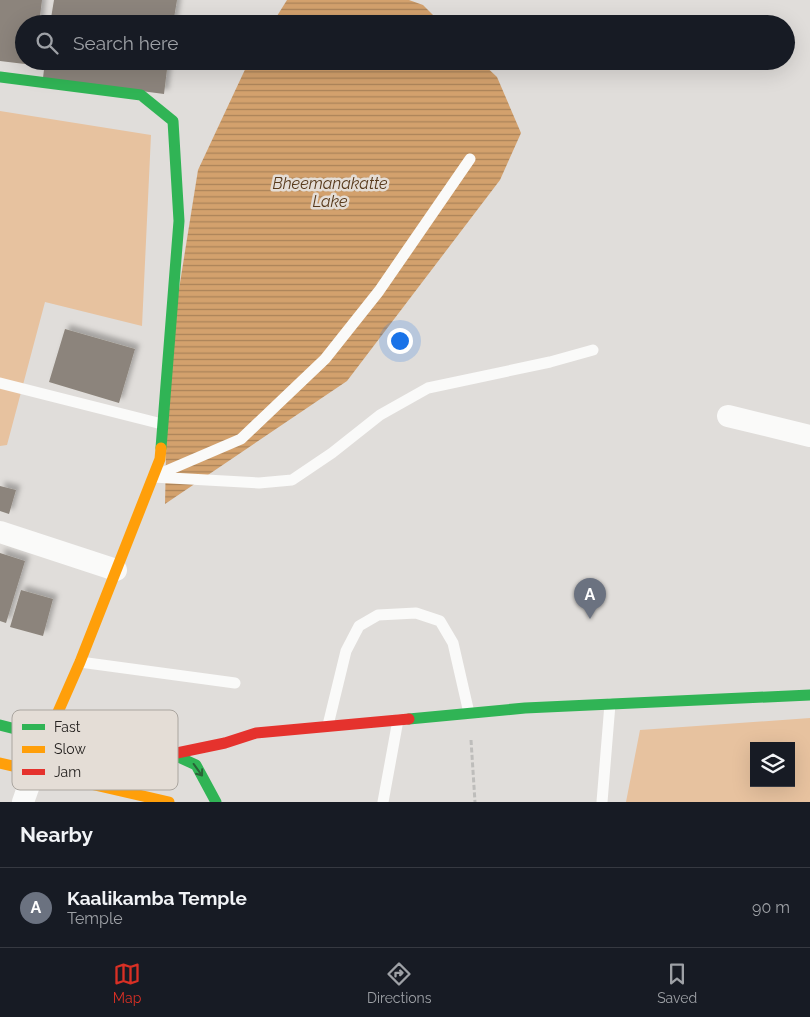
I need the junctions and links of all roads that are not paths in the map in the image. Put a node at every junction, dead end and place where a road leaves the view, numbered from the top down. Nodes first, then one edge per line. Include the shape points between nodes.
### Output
1 (0, 77) edge
2 (470, 158) dead end
3 (593, 350) dead end
4 (0, 384) edge
5 (728, 416) dead end
6 (162, 424) junction
7 (810, 436) edge
8 (153, 477) junction
9 (0, 532) edge
10 (116, 570) junction
11 (80, 662) junction
12 (235, 683) dead end
13 (810, 695) edge
14 (610, 704) junction
15 (60, 710) edge
16 (469, 713) junction
17 (398, 720) junction
18 (328, 727) junction
19 (178, 753) edge
20 (178, 757) edge
21 (27, 790) edge
22 (117, 790) edge
23 (23, 802) edge
24 (169, 802) edge
25 (216, 802) edge
26 (383, 802) edge
27 (602, 802) edge

1 - 6 street via 141,95 173,121 179,221
2 - 8 lane via 379,291 325,360 242,438
3 - 8 lane via 428,388 380,415 292,480 259,483
4 - 6 lane
5 - 7 street
6 - 8 street via 160,459
8 - 10 street
9 - 10 street
10 - 11 street
11 - 12 lane
11 - 15 street
13 - 14 street
14 - 16 street
14 - 27 lane
16 - 17 street
16 - 18 lane via 453,643 440,621 416,613 378,614 359,626 346,651
17 - 18 street
17 - 26 lane
18 - 19 street via 256,733
20 -> 25 street via 196,765
21 - 23 street
22 - 24 street

